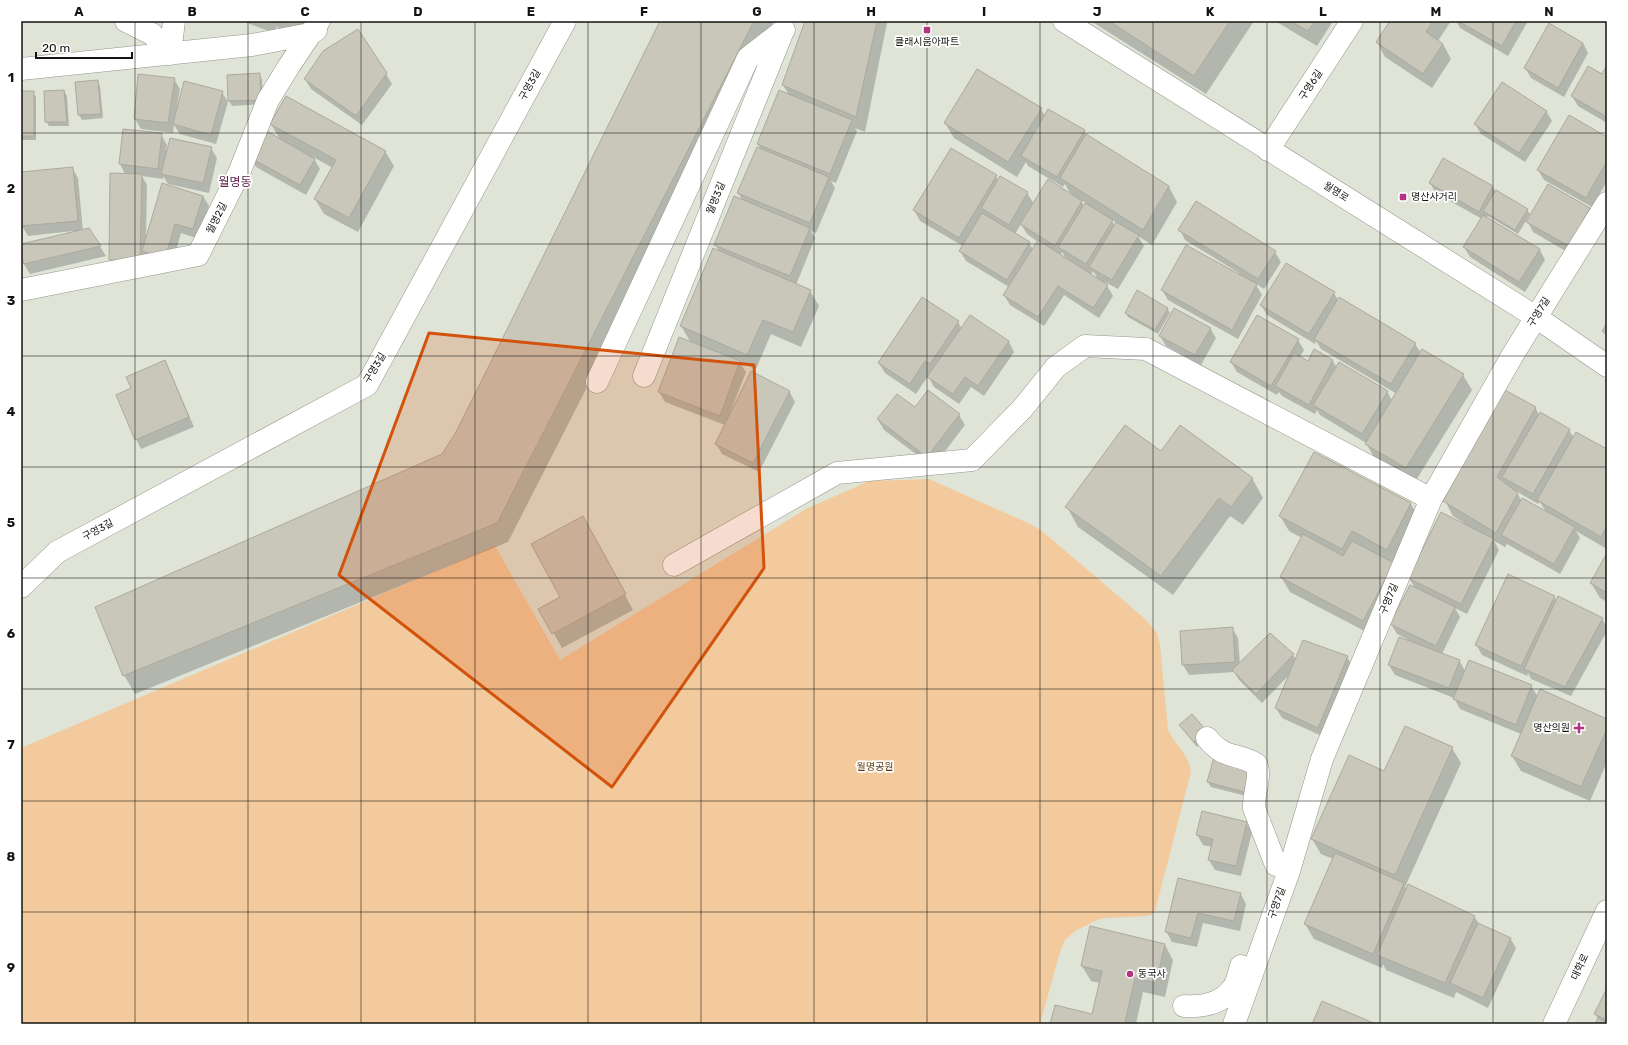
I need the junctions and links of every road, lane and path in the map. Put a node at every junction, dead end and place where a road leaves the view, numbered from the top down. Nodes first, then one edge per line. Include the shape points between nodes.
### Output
1 (126, 21) edge
2 (174, 21) edge
3 (331, 21) edge
4 (565, 21) edge
5 (1064, 21) edge
6 (1352, 21) edge
7 (786, 25) edge
8 (314, 27) edge
9 (170, 54) junction
10 (21, 69) edge
11 (1268, 150) junction
12 (1607, 203) edge
13 (21, 290) edge
14 (1536, 317) junction
15 (1607, 366) edge
16 (644, 376) dead end
17 (597, 382) dead end
18 (1431, 499) junction
19 (674, 565) dead end
20 (21, 587) edge
21 (1207, 738) dead end
22 (1282, 868) junction
23 (1607, 911) edge
24 (1184, 1006) dead end
25 (1234, 1024) edge
26 (1554, 1024) edge

1 - 9 street via 152,34
2 - 9 street
3 - 8 street
4 - 20 street, 구영3길 via 367,385 57,552
5 - 11 street, 월명로
6 - 11 street, 구영6길
7 - 16 street, 월명3길
7 - 17 street via 748,58
8 - 9 street via 252,45
8 - 13 street, 월명2길 via 268,100 239,173 198,255
9 - 10 street
11 - 14 street, 월명로
12 - 14 street, 구영7길
14 - 15 street, 월명로
14 - 18 street, 구영7길
18 - 19 street via 1146,350 1085,346 1056,367 1022,409 972,460 837,473
18 - 22 street, 구영7길 via 1322,759
21 - 22 street via 1226,755 1256,764 1258,774 1254,808
22 - 24 street via 1233,989 1221,999 1209,1004
22 - 25 street, 구영7길
23 - 26 street, 대학로

